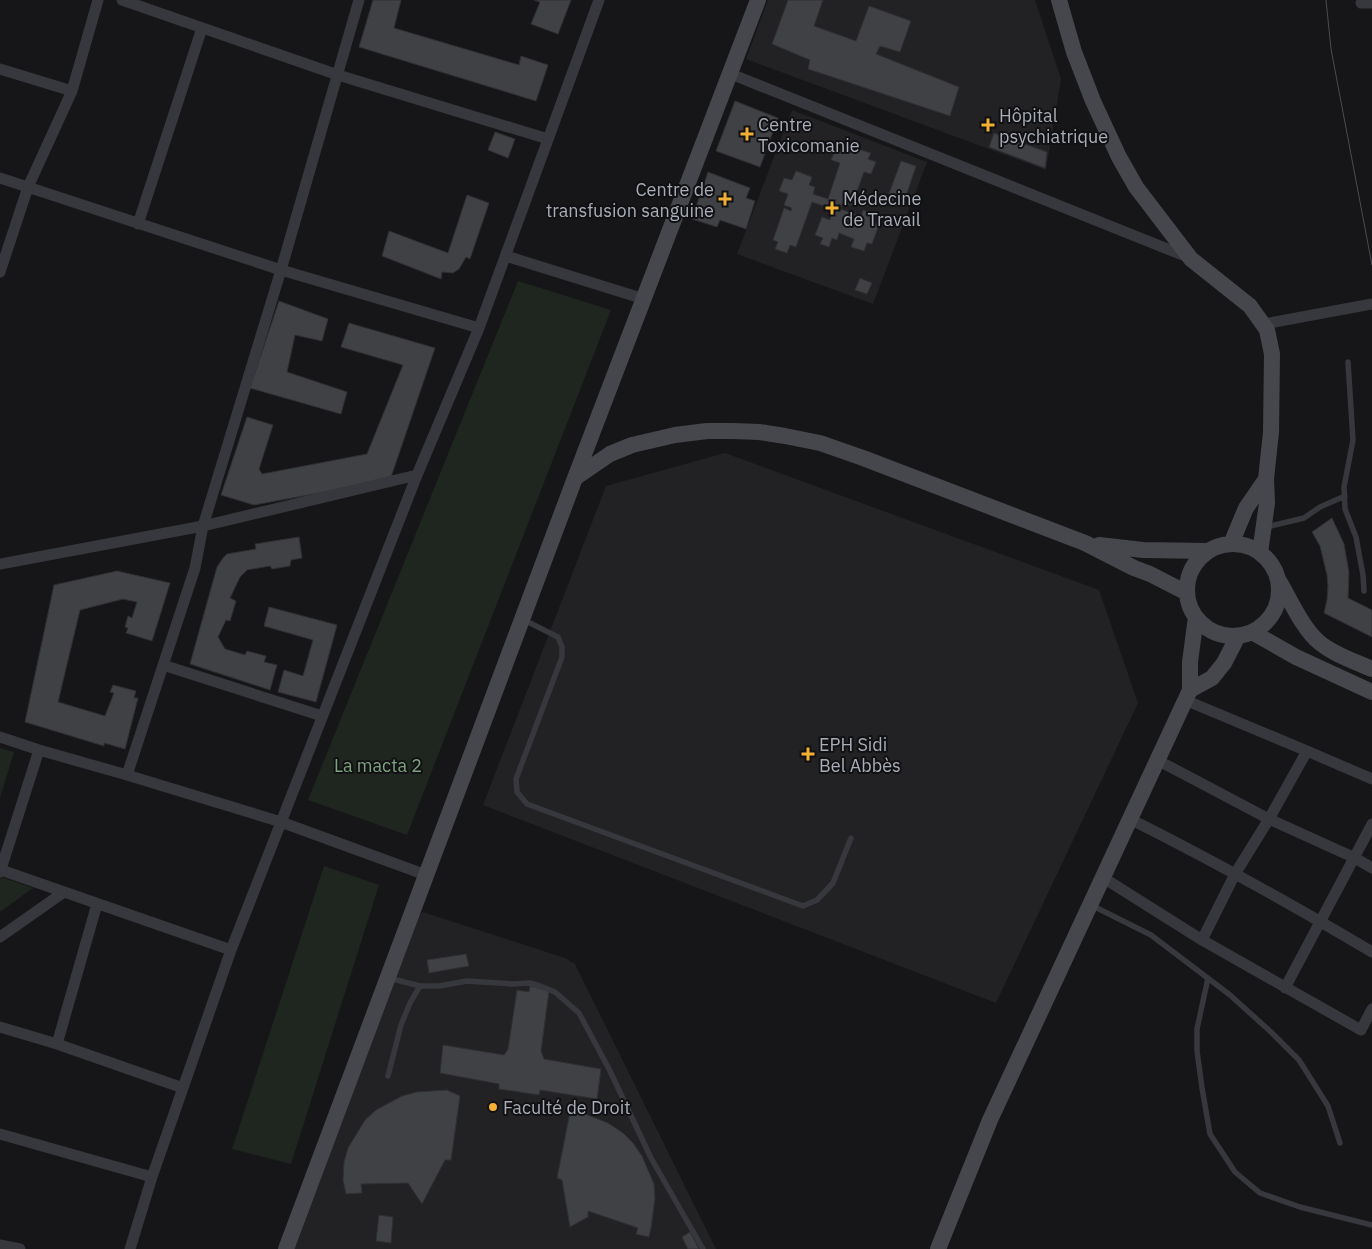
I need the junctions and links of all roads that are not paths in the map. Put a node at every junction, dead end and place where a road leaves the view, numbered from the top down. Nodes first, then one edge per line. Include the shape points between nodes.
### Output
1 (98, 0) edge
2 (122, 0) edge
3 (359, 0) edge
4 (599, 0) edge
5 (758, 0) edge
6 (1059, 0) edge
7 (202, 28) junction
8 (0, 69) edge
9 (731, 74) junction
10 (338, 75) junction
11 (72, 91) junction
12 (548, 139) junction
13 (0, 178) edge
14 (28, 187) junction
15 (138, 224) junction
16 (506, 256) junction
17 (1191, 258) junction
18 (281, 270) junction
19 (0, 272) edge
20 (644, 299) junction
21 (1372, 304) edge
22 (1264, 324) junction
23 (479, 328) junction
24 (1348, 362) dead end
25 (417, 475) junction
26 (575, 478) junction
27 (1266, 479) junction
28 (1345, 496) junction
29 (203, 526) junction
30 (1264, 527) junction
31 (1085, 543) junction
32 (1231, 544) junction
33 (1208, 551) junction
34 (1260, 553) junction
35 (0, 564) edge
36 (1278, 580) junction
37 (1364, 591) dead end
38 (1187, 593) junction
39 (1196, 617) junction
40 (522, 619) junction
41 (1245, 634) junction
42 (163, 665) junction
43 (1372, 668) edge
44 (1372, 692) edge
45 (1187, 695) junction
46 (322, 716) junction
47 (0, 736) edge
48 (39, 750) junction
49 (1308, 751) junction
50 (1157, 760) junction
51 (127, 775) junction
52 (1372, 779) edge
53 (1269, 818) junction
54 (1130, 819) junction
55 (281, 822) junction
56 (1372, 824) edge
57 (851, 838) dead end
58 (1355, 858) junction
59 (1372, 868) edge
60 (0, 871) edge
61 (1235, 874) junction
62 (426, 875) junction
63 (1102, 877) junction
64 (64, 892) junction
65 (97, 904) junction
66 (1090, 904) junction
67 (1320, 921) junction
68 (0, 937) edge
69 (1202, 940) junction
70 (230, 950) junction
71 (1372, 952) edge
72 (387, 978) junction
73 (1208, 978) junction
74 (420, 986) junction
75 (1285, 988) junction
76 (1372, 1009) edge
77 (0, 1027) edge
78 (1361, 1030) junction
79 (1372, 1036) edge
80 (57, 1044) junction
81 (388, 1076) dead end
82 (183, 1088) junction
83 (0, 1134) edge
84 (1340, 1144) dead end
85 (152, 1177) junction
86 (1372, 1225) edge
87 (0, 1244) edge
88 (20, 1249) edge
89 (130, 1249) edge
90 (286, 1249) edge
91 (703, 1249) edge
92 (938, 1249) edge

1 - 11 street
2 - 7 street
3 - 10 street
4 - 12 street
5 - 9 main road
6 - 17 main road via 1082,76 1104,128 1136,186
7 - 10 street
7 - 15 street
8 - 11 street
9 - 17 street
9 - 20 main road
10 - 12 street
10 - 18 street
11 - 14 street
12 - 16 street
13 - 14 street
14 - 15 street
14 - 19 street
15 - 18 street
16 - 20 street
16 - 23 street
17 - 22 main road via 1250,306
18 - 23 street
18 - 29 street
20 - 26 main road
21 - 22 street
22 - 27 main road via 1272,354 1271,432
23 - 25 street
24 - 28 lane via 1353,440
25 - 29 street
25 - 46 street
26 - 31 main road via 610,454 657,438 707,431 759,432 828,446
26 - 40 main road
27 - 30 main road
27 - 32 main road via 1246,508
28 - 30 lane via 1304,518
28 - 37 lane via 1345,509 1356,537
29 - 35 street
29 - 42 street via 195,568
30 - 34 main road
31 - 33 main road via 1143,550
31 - 38 main road
32 - 33 main road
32 - 34 main road via 1251,547
33 - 38 main road via 1192,569
34 - 36 main road via 1275,569
36 - 41 main road via 1279,596 1275,611 1265,623
36 - 43 main road via 1309,632 1319,642
38 - 39 main road via 1189,606
39 - 41 main road via 1214,632 1226,636
39 - 45 main road
40 - 57 lane via 558,636 562,647 562,658 516,779 516,792 527,804 803,906 817,900 833,883
40 - 62 main road
41 - 44 main road
41 - 45 main road via 1212,678
42 - 46 street
42 - 51 street
45 - 49 street
45 - 50 main road
46 - 55 street
47 - 48 street
48 - 51 street
48 - 60 street
49 - 52 street
49 - 53 street
50 - 53 street
50 - 54 main road
51 - 55 street
53 - 58 street
53 - 61 street
54 - 61 street
54 - 63 main road
55 - 62 street
55 - 70 street
56 - 58 street
58 - 59 street
58 - 67 street
60 - 64 street
61 - 67 street
61 - 69 street
62 - 72 main road
63 - 66 main road
63 - 69 street
64 - 65 street
64 - 68 street
65 - 70 street
65 - 80 street
66 - 73 lane via 1151,935
66 - 92 main road via 990,1120
67 - 71 street
67 - 75 street
69 - 75 street
70 - 82 street
72 - 74 lane
72 - 90 main road
73 - 84 lane via 1271,1032 1298,1060 1328,1106
73 - 86 lane via 1197,1029 1202,1088 1210,1134 1235,1172 1260,1193
74 - 81 lane via 401,1025
74 - 91 lane via 467,982 530,983 555,992 579,1013 652,1158
75 - 78 street
76 - 78 street
77 - 80 street
78 - 79 street
80 - 82 street
82 - 85 street
83 - 85 street
85 - 89 street
87 - 88 street

